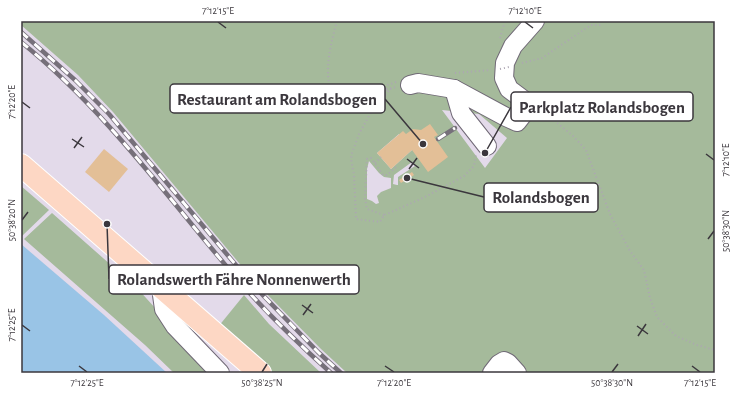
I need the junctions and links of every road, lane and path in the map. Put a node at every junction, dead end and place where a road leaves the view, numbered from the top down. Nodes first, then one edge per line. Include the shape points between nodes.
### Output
1 (337, 21) edge
2 (535, 21) edge
3 (602, 25) dead end
4 (516, 65) dead end
5 (510, 67) dead end
6 (500, 69) dead end
7 (410, 84) dead end
8 (388, 85) dead end
9 (454, 89) junction
10 (525, 106) junction
11 (370, 114) junction
12 (482, 150) joint
13 (381, 157) dead end
14 (374, 164) junction
15 (21, 165) edge
16 (396, 167) dead end
17 (384, 215) junction
18 (161, 288) junction
19 (715, 350) edge
20 (220, 373) edge
21 (260, 373) edge
22 (492, 373) edge
23 (517, 373) edge

1 - 11 path via 328,58 330,90 334,94 383,91 391,88
2 - 10 lane via 513,46 505,63 504,78 509,89 525,101
3 - 4 path via 591,25 542,58
5 - 6 path, bridge
7 - 9 lane
8 - 11 path, bridge
9 - 10 lane via 517,122 524,113
9 - 12 lane via 461,113
10 - 19 path via 543,111 586,150 610,214 644,270 657,317 676,336
11 - 17 path via 359,134 351,159 356,219 380,222
12 - 17 path via 474,166 464,176
13 - 14 path
14 - 16 path via 384,175
14 - 17 path via 371,158 367,159 367,209
15 - 18 main road
18 - 20 lane via 164,309 175,326
18 - 21 main road
22 - 23 lane via 504,361

